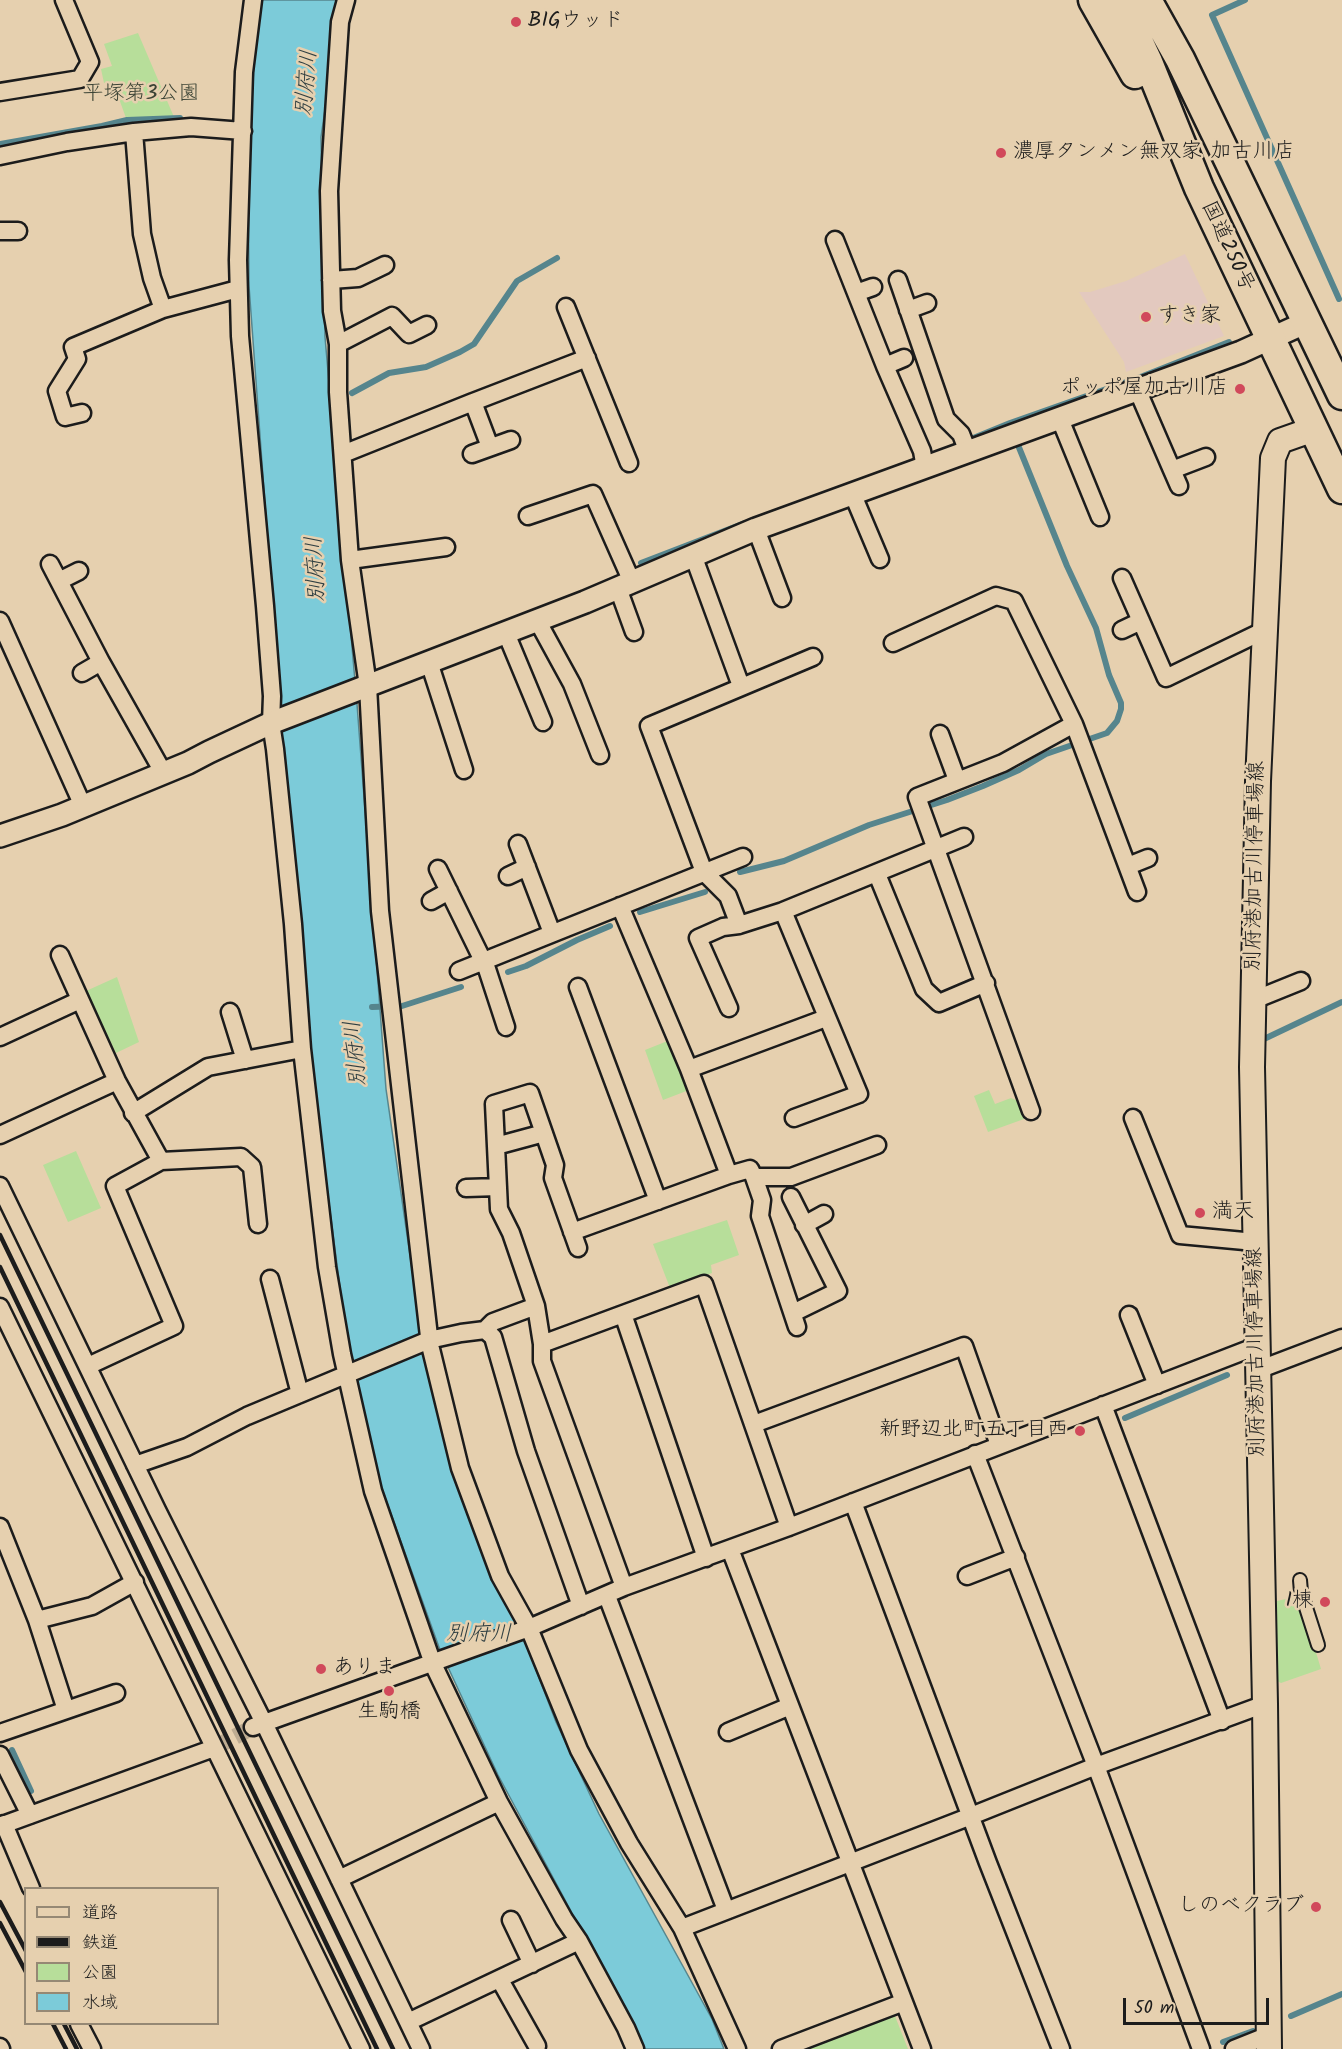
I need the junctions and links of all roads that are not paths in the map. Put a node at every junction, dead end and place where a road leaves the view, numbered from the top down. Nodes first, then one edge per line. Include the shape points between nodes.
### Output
1 (64, 0) edge
2 (346, 0) edge
3 (1094, 0) edge
4 (1119, 0) edge
5 (1147, 0) edge
6 (1159, 0) edge
7 (256, 1) edge
8 (1180, 59) junction
9 (0, 92) edge
10 (243, 131) junction
11 (134, 132) junction
12 (0, 156) edge
13 (1199, 188) junction
14 (0, 231) edge
15 (18, 231) dead end
16 (835, 240) dead end
17 (385, 265) dead end
18 (331, 279) junction
19 (898, 280) dead end
20 (873, 287) dead end
21 (238, 289) junction
22 (856, 293) junction
23 (927, 303) dead end
24 (566, 307) dead end
25 (164, 309) junction
26 (908, 309) junction
27 (1307, 322) junction
28 (427, 324) dead end
29 (1270, 340) junction
30 (338, 344) junction
31 (587, 358) junction
32 (904, 358) dead end
33 (885, 366) junction
34 (1137, 389) junction
35 (1342, 393) edge
36 (473, 402) junction
37 (82, 413) dead end
38 (1060, 419) junction
39 (1314, 429) junction
40 (511, 440) dead end
41 (965, 444) junction
42 (490, 447) junction
43 (343, 454) junction
44 (472, 454) dead end
45 (1206, 457) dead end
46 (924, 460) junction
47 (629, 463) dead end
48 (1172, 470) junction
49 (1179, 486) dead end
50 (1342, 489) edge
51 (853, 495) junction
52 (528, 516) dead end
53 (1100, 517) dead end
54 (756, 529) junction
55 (446, 547) dead end
56 (693, 555) junction
57 (880, 559) dead end
58 (350, 560) junction
59 (50, 564) dead end
60 (79, 571) dead end
61 (1122, 578) dead end
62 (59, 581) junction
63 (625, 585) junction
64 (782, 598) dead end
65 (537, 620) junction
66 (0, 621) edge
67 (1142, 621) junction
68 (1122, 630) dead end
69 (1265, 630) junction
70 (633, 632) dead end
71 (506, 633) junction
72 (893, 643) dead end
73 (813, 657) dead end
74 (100, 662) junction
75 (429, 662) junction
76 (82, 673) dead end
77 (368, 686) junction
78 (741, 686) junction
79 (543, 722) dead end
80 (271, 723) junction
81 (1074, 724) junction
82 (940, 734) dead end
83 (600, 755) dead end
84 (464, 770) dead end
85 (163, 772) junction
86 (957, 780) junction
87 (83, 806) junction
88 (1, 832) edge
89 (964, 837) dead end
90 (518, 844) dead end
91 (936, 849) junction
92 (742, 857) dead end
93 (1148, 858) dead end
94 (1128, 866) junction
95 (527, 867) junction
96 (438, 869) dead end
97 (877, 874) junction
98 (707, 875) junction
99 (508, 876) dead end
100 (449, 891) junction
101 (1137, 892) dead end
102 (431, 901) dead end
103 (620, 906) junction
104 (783, 911) junction
105 (739, 925) junction
106 (552, 933) junction
107 (60, 955) dead end
108 (459, 971) dead end
109 (488, 972) junction
110 (1301, 981) dead end
111 (986, 983) junction
112 (578, 987) dead end
113 (80, 1000) junction
114 (1254, 1000) junction
115 (729, 1008) dead end
116 (230, 1012) dead end
117 (826, 1018) junction
118 (506, 1027) dead end
119 (0, 1037) edge
120 (302, 1049) junction
121 (245, 1060) junction
122 (689, 1069) junction
123 (117, 1081) junction
124 (1031, 1111) dead end
125 (133, 1113) junction
126 (794, 1118) dead end
127 (1133, 1118) dead end
128 (544, 1133) junction
129 (0, 1136) edge
130 (877, 1145) dead end
131 (496, 1146) junction
132 (161, 1161) junction
133 (729, 1175) junction
134 (754, 1177) junction
135 (0, 1186) edge
136 (498, 1187) junction
137 (466, 1188) dead end
138 (790, 1197) dead end
139 (658, 1200) junction
140 (824, 1214) dead end
141 (258, 1224) dead end
142 (804, 1225) junction
143 (572, 1232) junction
144 (1256, 1242) junction
145 (578, 1248) dead end
146 (270, 1279) dead end
147 (274, 1298) junction
148 (257, 1301) dead end
149 (536, 1306) junction
150 (0, 1307) edge
151 (623, 1314) junction
152 (1129, 1315) dead end
153 (485, 1330) junction
154 (1342, 1338) edge
155 (429, 1340) junction
156 (542, 1344) junction
157 (1257, 1346) junction
158 (88, 1366) junction
159 (1258, 1370) junction
160 (346, 1374) junction
161 (1157, 1385) junction
162 (300, 1394) junction
163 (1103, 1405) junction
164 (754, 1424) junction
165 (999, 1445) junction
166 (975, 1454) junction
167 (135, 1465) junction
168 (853, 1502) junction
169 (0, 1527) edge
170 (789, 1527) junction
171 (730, 1549) junction
172 (1016, 1557) junction
173 (706, 1558) junction
174 (967, 1576) dead end
175 (1300, 1580) dead end
176 (135, 1582) junction
177 (624, 1587) junction
178 (581, 1606) junction
179 (611, 1608) junction
180 (37, 1620) junction
181 (529, 1628) junction
182 (1318, 1645) dead end
183 (433, 1664) junction
184 (116, 1693) dead end
185 (1265, 1704) junction
186 (790, 1707) junction
187 (66, 1710) junction
188 (1222, 1721) junction
189 (258, 1725) junction
190 (4, 1731) edge
191 (728, 1732) dead end
192 (214, 1748) junction
193 (0, 1755) edge
194 (1096, 1766) junction
195 (499, 1802) junction
196 (30, 1815) junction
197 (971, 1816) junction
198 (2, 1825) edge
199 (849, 1862) junction
200 (339, 1879) junction
201 (31, 1887) edge
202 (726, 1910) junction
203 (511, 1920) dead end
204 (682, 1928) junction
205 (579, 1941) junction
206 (532, 1964) junction
207 (500, 1980) junction
208 (903, 2002) junction
209 (408, 2022) junction
210 (80, 2025) edge
211 (1269, 2042) edge
212 (537, 2046) dead end
213 (92, 2049) edge
214 (361, 2049) edge
215 (420, 2049) edge
216 (635, 2049) edge
217 (737, 2049) edge
218 (781, 2049) edge
219 (922, 2049) edge
220 (1061, 2049) edge
221 (1201, 2049) edge
222 (1234, 2049) edge

1 - 9 street via 90,62 80,79
2 - 18 street via 340,22 329,191
3 - 13 highway
4 - 13 highway, 国道250号
5 - 8 highway, 国道250号
6 - 8 highway
7 - 10 street via 244,72
8 - 27 highway, 国道250号
10 - 11 street via 191,127
10 - 21 street
11 - 12 street
11 - 25 street via 142,234
13 - 29 highway, 国道250号
14 - 15 street
16 - 22 street
17 - 18 street via 358,278
18 - 30 street
19 - 26 street
20 - 22 street
21 - 25 street
21 - 80 street via 267,629
22 - 33 street
23 - 26 street
24 - 31 street
25 - 37 street via 73,347 77,359 57,391 65,417
26 - 41 street via 946,419
27 - 29 street
27 - 35 highway, 国道250号
28 - 30 street via 409,334 392,316
29 - 34 street
29 - 39 highway, 国道250号
30 - 43 street
31 - 36 street
31 - 47 street via 625,435
32 - 33 street
33 - 46 street
34 - 38 street
34 - 48 street
36 - 42 street
36 - 43 street
38 - 41 street
38 - 53 street
39 - 50 highway, 国道250号
39 - 69 main road, 別府港加古川停車場線 via 1280,441 1273,458
40 - 42 street
41 - 46 street
42 - 44 street
43 - 58 street
45 - 48 street
46 - 51 street
48 - 49 street
51 - 54 street
51 - 57 street
52 - 63 street via 591,488
54 - 56 street
54 - 64 street
55 - 58 street
56 - 63 street
56 - 78 street
58 - 77 street
59 - 62 street
60 - 62 street
61 - 67 street
62 - 74 street
63 - 65 street
63 - 70 street
65 - 71 street
65 - 83 street via 572,684
66 - 87 street
67 - 68 street
67 - 69 street via 1166,678
69 - 114 main road, 別府港加古川停車場線
71 - 75 street
71 - 79 street
72 - 81 street via 996,596 1014,601
73 - 78 street
74 - 76 street
74 - 85 street
75 - 77 street
75 - 84 street
77 - 80 street
77 - 155 street via 380,911
78 - 98 street via 649,726
80 - 85 street
80 - 120 street
81 - 86 street via 1003,763
81 - 94 street
82 - 86 street
85 - 87 street
86 - 91 street via 917,797
87 - 88 street
89 - 91 street
90 - 95 street
91 - 97 street
91 - 111 street
92 - 98 street
93 - 94 street
94 - 101 street
95 - 99 street
95 - 106 street
96 - 100 street
97 - 104 street
97 - 111 street via 924,989 939,1003
98 - 103 street
98 - 105 street via 728,897
100 - 102 street
100 - 109 street
103 - 106 street
103 - 122 street
104 - 105 street
104 - 117 street
105 - 115 street via 698,938
106 - 109 street
107 - 113 street
108 - 109 street
109 - 118 street
110 - 114 street
111 - 124 street
112 - 139 street
113 - 119 street
113 - 123 street
114 - 144 main road, 別府港加古川停車場線
116 - 121 street
117 - 122 street
117 - 126 street via 859,1094
120 - 121 street
120 - 160 street via 327,1267
121 - 125 street via 208,1067
122 - 133 street
123 - 125 street
123 - 129 street
125 - 132 street
127 - 144 street via 1180,1235
128 - 131 street
128 - 131 street via 530,1093 494,1104
128 - 143 street via 555,1165 553,1179
130 - 134 street via 791,1177
131 - 136 street
132 - 141 street via 241,1157 252,1167
132 - 158 street via 115,1186 174,1326
133 - 134 street via 750,1169
133 - 139 street
134 - 142 street via 762,1200 760,1216 795,1320 838,1291
135 - 158 street
136 - 137 street
136 - 149 street via 499,1209
138 - 142 street
139 - 143 street
140 - 142 street
143 - 145 street
144 - 157 main road, 別府港加古川停車場線
146 - 147 street
147 - 148 street
147 - 162 street
149 - 153 street via 493,1322
149 - 156 street
150 - 176 street
151 - 156 street
151 - 164 street via 704,1284
151 - 173 street
152 - 161 street
153 - 155 street
153 - 178 street via 493,1337 526,1451
154 - 159 street
155 - 160 street
155 - 181 street via 460,1468 500,1576
156 - 177 street via 542,1361
157 - 159 main road, 別府港加古川停車場線
157 - 161 street
158 - 167 street
159 - 185 main road, 別府港加古川停車場線
160 - 162 street
160 - 183 street via 374,1491
161 - 163 street
162 - 167 street via 187,1447
163 - 165 street
163 - 188 street
164 - 165 street via 964,1346
164 - 170 street
165 - 166 street
166 - 168 street
166 - 172 street
167 - 189 street
168 - 170 street
168 - 197 street
169 - 180 street
170 - 171 street
171 - 173 street
171 - 186 street
172 - 174 street
172 - 194 street
173 - 177 street
175 - 182 street
176 - 180 street via 92,1606
176 - 192 street
177 - 179 street
178 - 179 street
178 - 181 street
179 - 202 street
180 - 187 street
181 - 183 street
181 - 204 street via 579,1750 629,1843
183 - 189 street
183 - 195 street
184 - 187 street
185 - 188 street
185 - 211 main road, 別府港加古川停車場線
186 - 191 street
186 - 199 street
187 - 190 street
188 - 194 street
189 - 200 street
192 - 196 street
192 - 214 street
193 - 196 street
194 - 197 street
194 - 221 street
195 - 200 street
195 - 205 street
196 - 198 street
197 - 199 street
197 - 220 street
198 - 201 street
199 - 202 street
199 - 208 street
200 - 209 street
202 - 204 street
203 - 206 street
204 - 217 street
205 - 206 street
205 - 216 street
206 - 207 street
207 - 209 street
207 - 212 street
208 - 218 street
208 - 219 street
209 - 215 street
210 - 213 street
211 - 222 street

